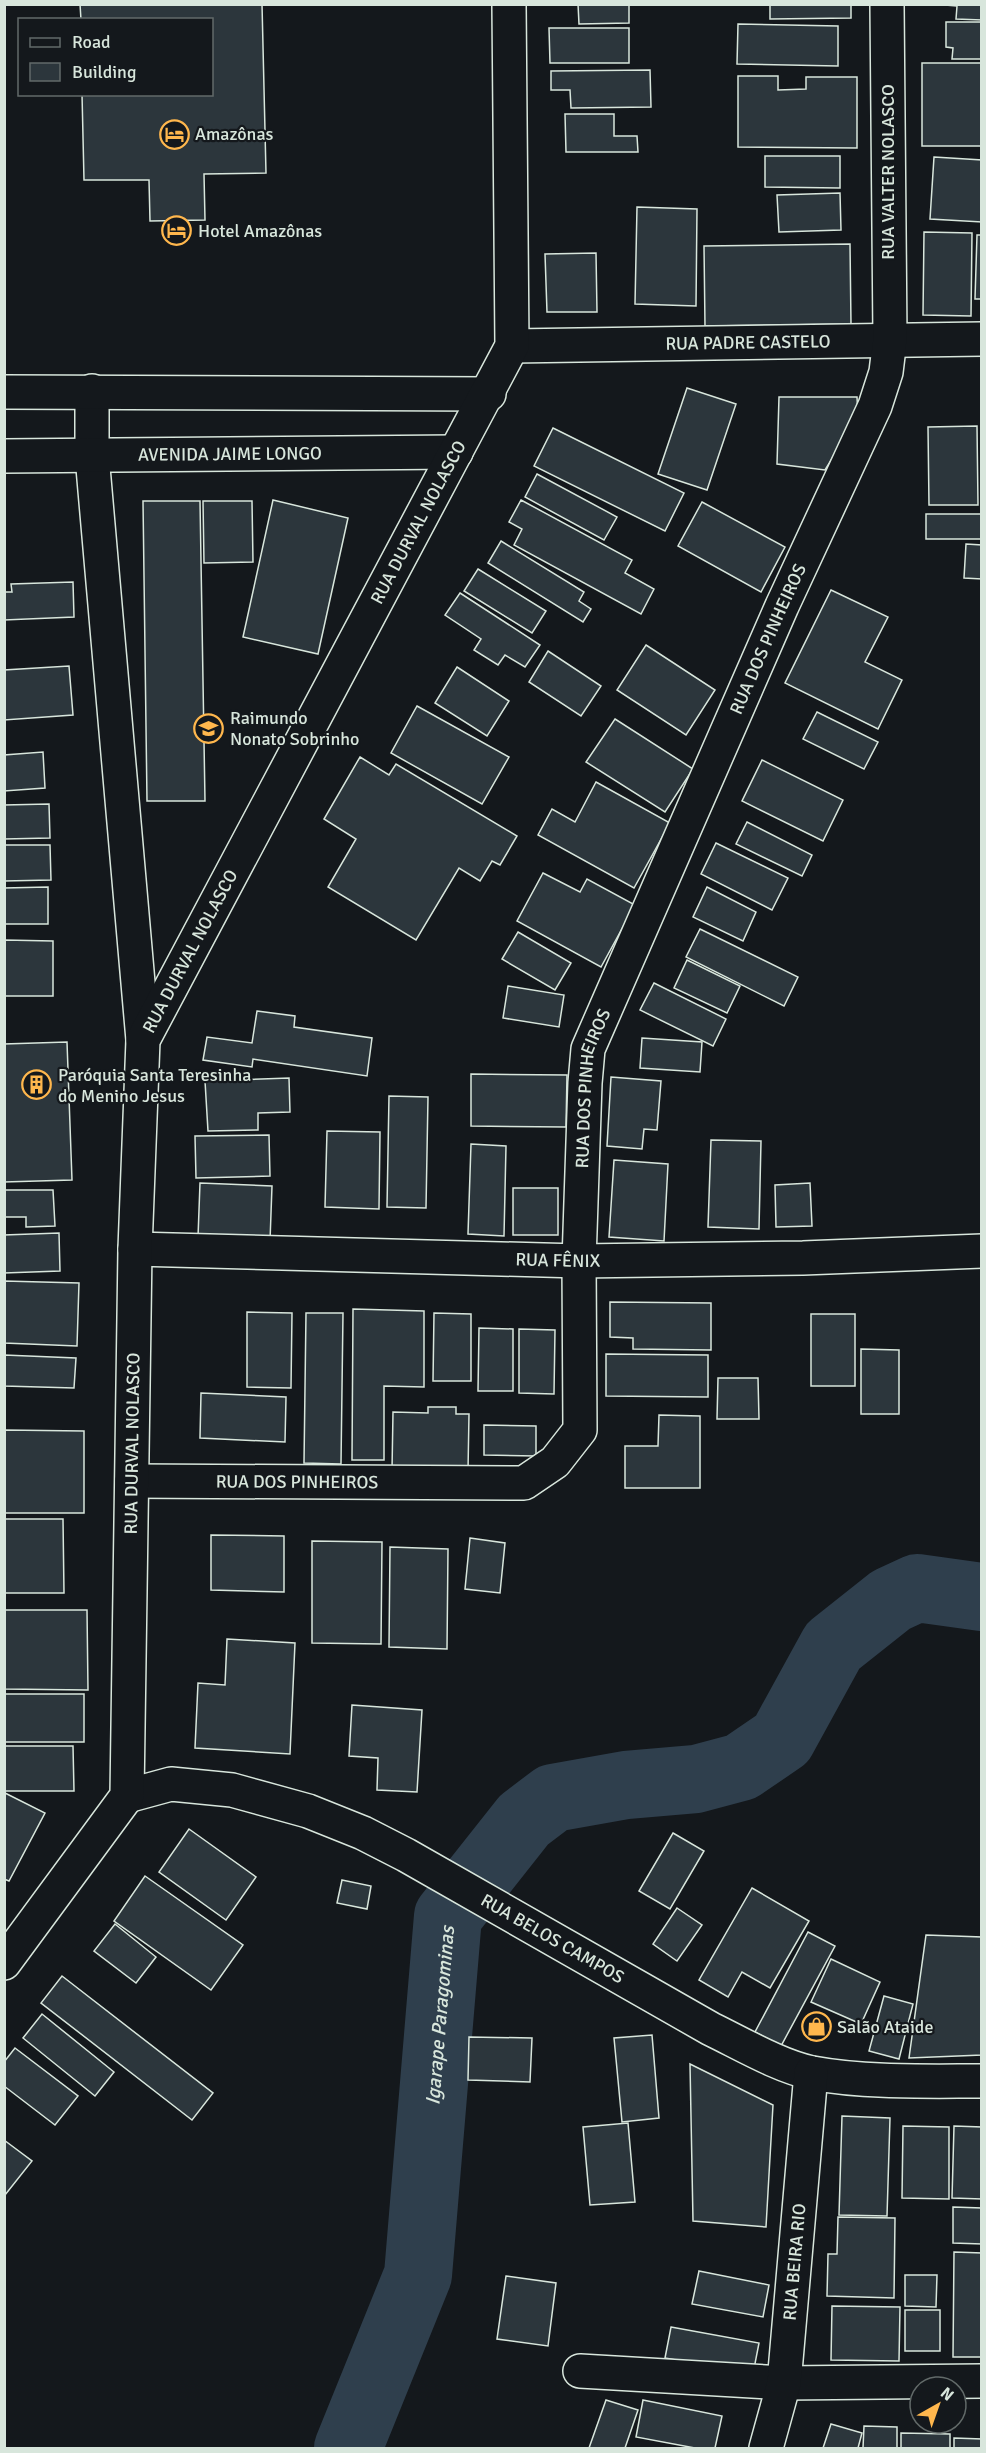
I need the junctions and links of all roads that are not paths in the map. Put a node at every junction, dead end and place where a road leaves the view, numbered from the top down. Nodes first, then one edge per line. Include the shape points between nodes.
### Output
1 (509, 4) edge
2 (887, 4) edge
3 (890, 339) junction
4 (981, 339) edge
5 (513, 346) junction
6 (92, 391) junction
7 (4, 392) edge
8 (489, 394) junction
9 (456, 452) junction
10 (4, 456) edge
11 (92, 456) junction
12 (143, 1040) junction
13 (135, 1249) junction
14 (981, 1251) edge
15 (579, 1261) junction
16 (132, 1481) junction
17 (127, 1796) junction
18 (4, 1963) edge
19 (811, 2073) junction
20 (981, 2081) edge
21 (580, 2372) dead end
22 (981, 2381) edge
23 (784, 2383) junction
24 (766, 2448) edge

1 - 5 street, RUA DURVAL NOLASCO
2 - 3 street, RUA VALTER NOLASCO
3 - 4 street, RUA PADRE CASTELO
3 - 5 street, RUA PADRE CASTELO
3 - 15 street, RUA DOS PINHEIROS via 886,372 875,406 782,606 588,1048
5 - 8 street, RUA DURVAL NOLASCO
6 - 7 street
6 - 8 street
6 - 11 street
8 - 9 street, RUA DURVAL NOLASCO
9 - 11 street, AVENIDA JAIME LONGO
9 - 12 street, RUA DURVAL NOLASCO
10 - 11 street, AVENIDA JAIME LONGO
11 - 12 street
12 - 13 street, RUA DURVAL NOLASCO
13 - 15 street, RUA FÊNIX
13 - 16 street, RUA DURVAL NOLASCO
14 - 15 street, RUA FÊNIX
15 - 16 street, RUA DOS PINHEIROS via 580,1430 555,1462 524,1483
16 - 17 street, RUA DURVAL NOLASCO
17 - 18 street
17 - 19 street, RUA BELOS CAMPOS via 171,1784 232,1790 308,1810 406,1855 711,2029
19 - 20 street, RUA BELOS CAMPOS via 889,2080
19 - 23 street, RUA BEIRA RIO
21 - 23 street
22 - 23 street
23 - 24 street, RUA BEIRA RIO

